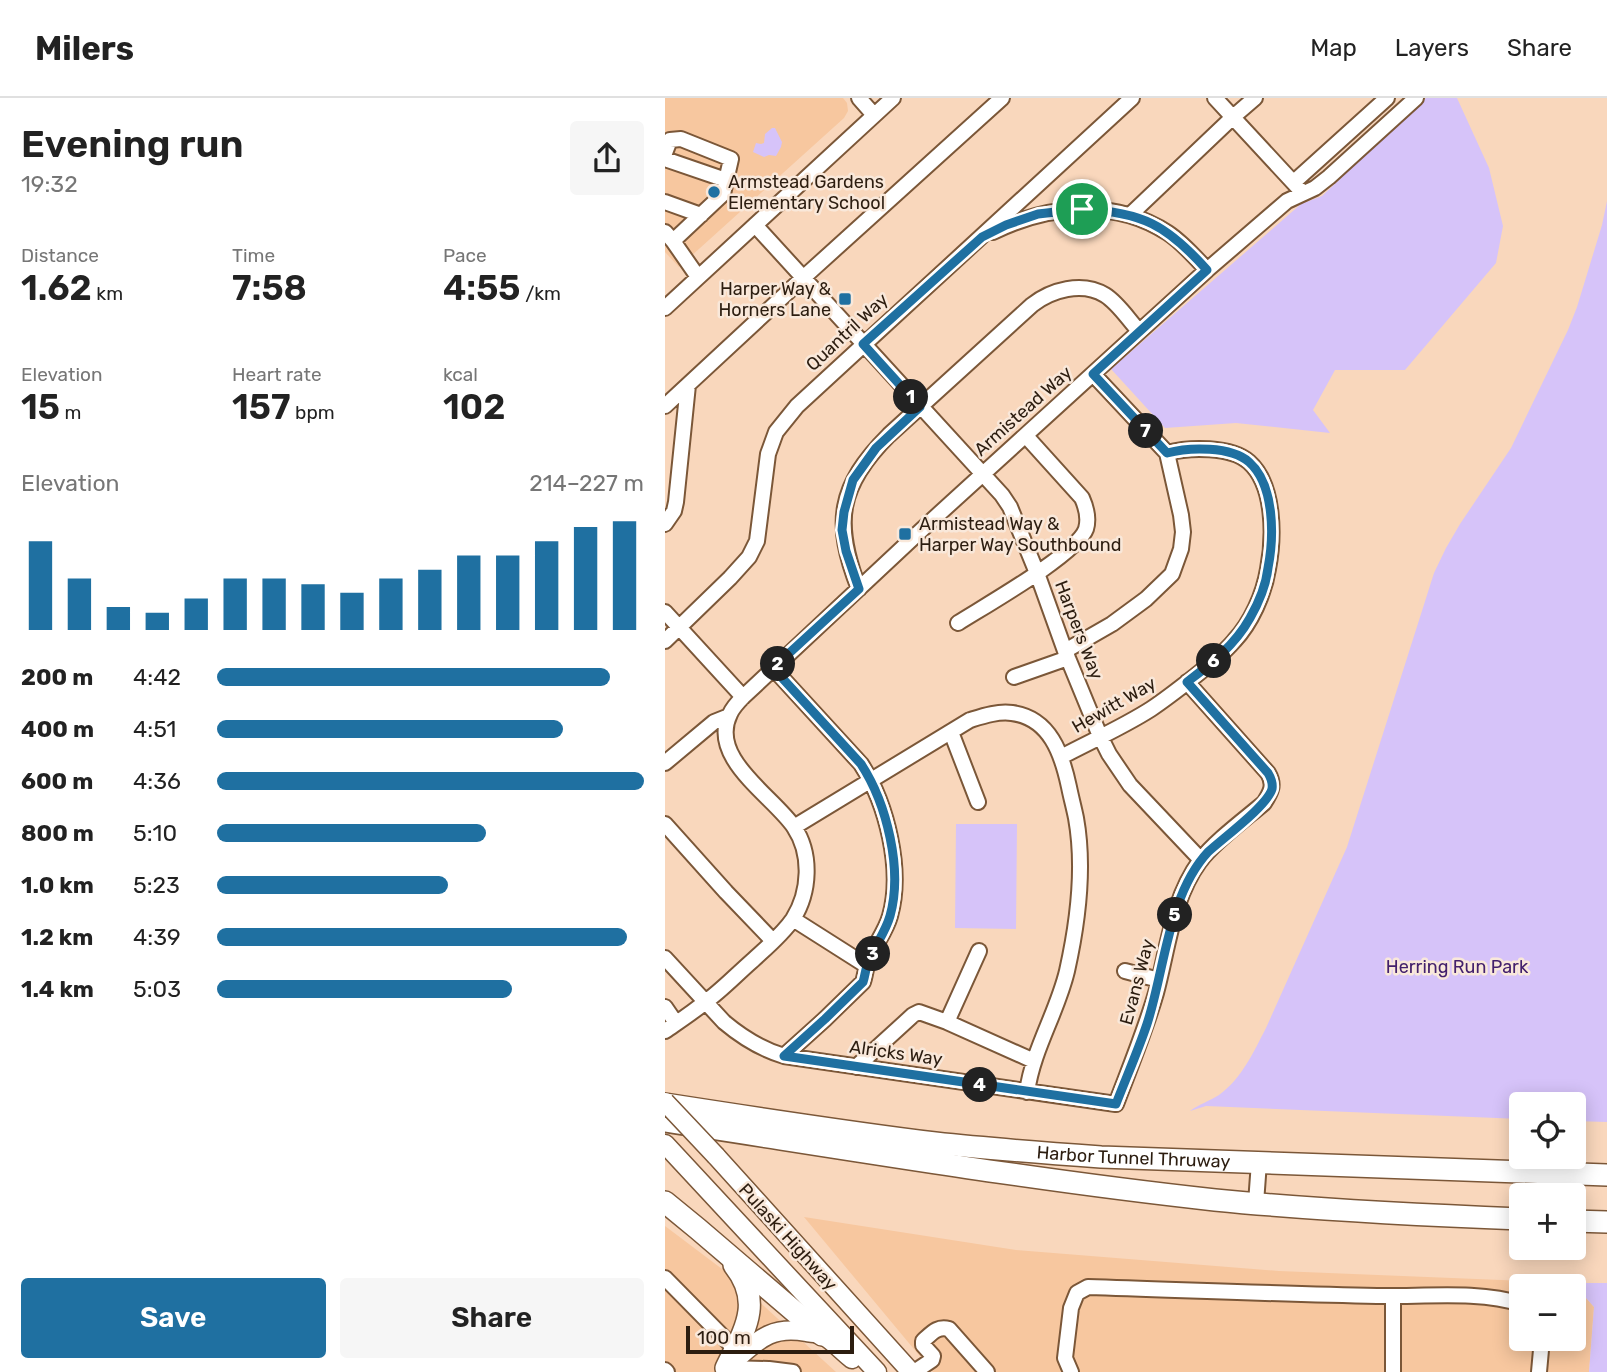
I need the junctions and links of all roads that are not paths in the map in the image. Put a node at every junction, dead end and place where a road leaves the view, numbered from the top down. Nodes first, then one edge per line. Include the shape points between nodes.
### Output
1 (859, 98) edge
2 (893, 98) edge
3 (1002, 98) edge
4 (1132, 98) edge
5 (1215, 98) edge
6 (1255, 98) edge
7 (1388, 98) edge
8 (1416, 98) edge
9 (874, 115) junction
10 (1233, 117) junction
11 (665, 153) edge
12 (665, 159) edge
13 (726, 180) junction
14 (1298, 188) junction
15 (665, 202) edge
16 (701, 215) junction
17 (1130, 215) junction
18 (755, 225) junction
19 (669, 237) edge
20 (982, 237) junction
21 (1207, 270) junction
22 (698, 277) junction
23 (803, 278) junction
24 (665, 308) edge
25 (1139, 331) junction
26 (863, 344) junction
27 (1093, 374) junction
28 (688, 385) junction
29 (665, 406) edge
30 (920, 407) junction
31 (1026, 436) junction
32 (1167, 453) junction
33 (983, 474) junction
34 (665, 524) edge
35 (1037, 573) junction
36 (859, 589) junction
37 (665, 612) edge
38 (958, 623) dead end
39 (679, 628) junction
40 (665, 641) edge
41 (1066, 655) junction
42 (773, 668) junction
43 (1014, 677) dead end
44 (1187, 682) junction
45 (743, 697) junction
46 (729, 716) junction
47 (951, 732) junction
48 (1100, 736) junction
49 (1061, 757) junction
50 (665, 763) edge
51 (870, 782) junction
52 (978, 802) dead end
53 (665, 824) edge
54 (794, 827) junction
55 (1201, 860) junction
56 (793, 919) junction
57 (773, 941) junction
58 (979, 951) dead end
59 (665, 958) edge
60 (867, 966) junction
61 (1125, 971) dead end
62 (1159, 980) junction
63 (706, 1002) junction
64 (665, 1007) edge
65 (947, 1022) junction
66 (671, 1027) edge
67 (784, 1056) junction
68 (1034, 1061) junction
69 (856, 1067) junction
70 (1027, 1092) junction
71 (665, 1103) edge
72 (1116, 1104) joint
73 (665, 1121) edge
74 (667, 1147) edge
75 (1259, 1162) junction
76 (1607, 1175) edge
77 (665, 1202) edge
78 (1256, 1203) junction
79 (1509, 1219) edge
80 (1586, 1221) edge
81 (1607, 1222) edge
82 (698, 1228) junction
83 (665, 1278) edge
84 (1393, 1296) junction
85 (1509, 1301) edge
86 (822, 1335) junction
87 (1541, 1351) edge
88 (727, 1363) edge
89 (874, 1369) edge
90 (793, 1372) edge
91 (913, 1372) edge
92 (987, 1372) edge
93 (1070, 1372) edge
94 (1393, 1372) edge
95 (1539, 1372) edge

1 - 9 street
2 - 9 street
3 - 23 street
4 - 20 street, Quantril Way
5 - 10 street
6 - 10 street
7 - 14 street
8 - 14 street, Armistead Way via 1315,188
9 - 18 street
10 - 14 street
10 - 17 street
11 - 13 street via 670,140 681,139 731,159
12 - 13 street
13 - 16 street via 723,194
14 - 21 street, Armistead Way
15 - 16 street
16 - 19 street
17 - 20 street via 1082,209 1053,211
17 - 21 street via 1169,234
18 - 22 street
18 - 23 street, Harpers Way
19 - 22 street
20 - 26 street, Quantril Way
21 - 25 street, Armistead Way
22 - 24 street
23 - 26 street, Harpers Way
23 - 28 street
25 - 27 street, Armistead Way
25 - 30 street via 1104,294 1085,289 1054,291 1032,305
26 - 30 street, Harpers Way
26 - 39 street, Quantril Way via 797,405 776,432 768,454 753,550
27 - 31 street, Armistead Way
27 - 32 street
28 - 29 street
28 - 34 street via 676,502
30 - 33 street, Harpers Way
30 - 36 street via 876,448 853,480 842,530
31 - 33 street, Armistead Way
31 - 35 street via 1081,498 1087,517 1077,542
32 - 41 street via 1183,532 1176,567 1129,613
32 - 44 street, Hewitt Way via 1207,449 1247,460 1263,482 1272,519 1268,570 1250,619 1235,640
33 - 35 street, Harpers Way via 1010,507
33 - 36 street, Armistead Way
35 - 38 street
35 - 41 street, Harpers Way
36 - 42 street, Armistead Way
37 - 39 street
39 - 40 street, Quantril Way
39 - 45 street
41 - 43 street
41 - 48 street, Harpers Way
42 - 45 street, Armistead Way
42 - 51 street via 861,764
44 - 48 street, Hewitt Way via 1149,710
44 - 55 street, Evans Way via 1268,773 1273,785 1264,803
45 - 46 street, Armistead Way
46 - 50 street, Armistead Way via 714,722
46 - 54 street via 726,736 732,756
47 - 49 street via 970,720 1010,712 1042,727
47 - 51 street
47 - 52 street
48 - 49 street, Hewitt Way
48 - 55 street, Harpers Way via 1130,785
49 - 68 street, Hewitt Way via 1077,819 1078,900 1064,982
51 - 54 street
51 - 60 street via 890,836 894,877 890,917
53 - 57 street
54 - 56 street via 807,866 804,893
55 - 62 street, Evans Way via 1176,909
56 - 57 street
56 - 60 street
57 - 63 street
58 - 65 street
59 - 63 street, Alricks Way
60 - 67 street via 857,988
61 - 62 street
62 - 72 street, Evans Way
63 - 66 street
63 - 67 street, Alricks Way via 743,1037
64 - 66 street
65 - 68 street
65 - 69 street via 919,1012
67 - 69 street, Alricks Way
68 - 70 street, Hewitt Way
69 - 70 street, Alricks Way
70 - 72 street, Alricks Way
71 - 75 highway, Harbor Tunnel Thruway via 938,1143 1101,1157
71 - 91 main road, Pulaski Highway, bridge
73 - 78 highway, Harbor Tunnel Thruway via 1005,1173
74 - 89 main road, Pulaski Highway
75 - 76 highway, Harbor Tunnel Thruway
75 - 78 street
77 - 82 highway
78 - 79 highway, Harbor Tunnel Thruway
80 - 81 highway
82 - 86 highway
82 - 88 highway via 742,1275 750,1300 746,1327
83 - 88 street via 718,1334
84 - 85 street
84 - 93 street via 1088,1287 1077,1293 1070,1308 1065,1358
84 - 94 street
86 - 88 main road via 782,1329
86 - 89 main road via 855,1362
87 - 95 street
88 - 90 street
91 - 92 street via 932,1360 923,1341 943,1328 949,1329

